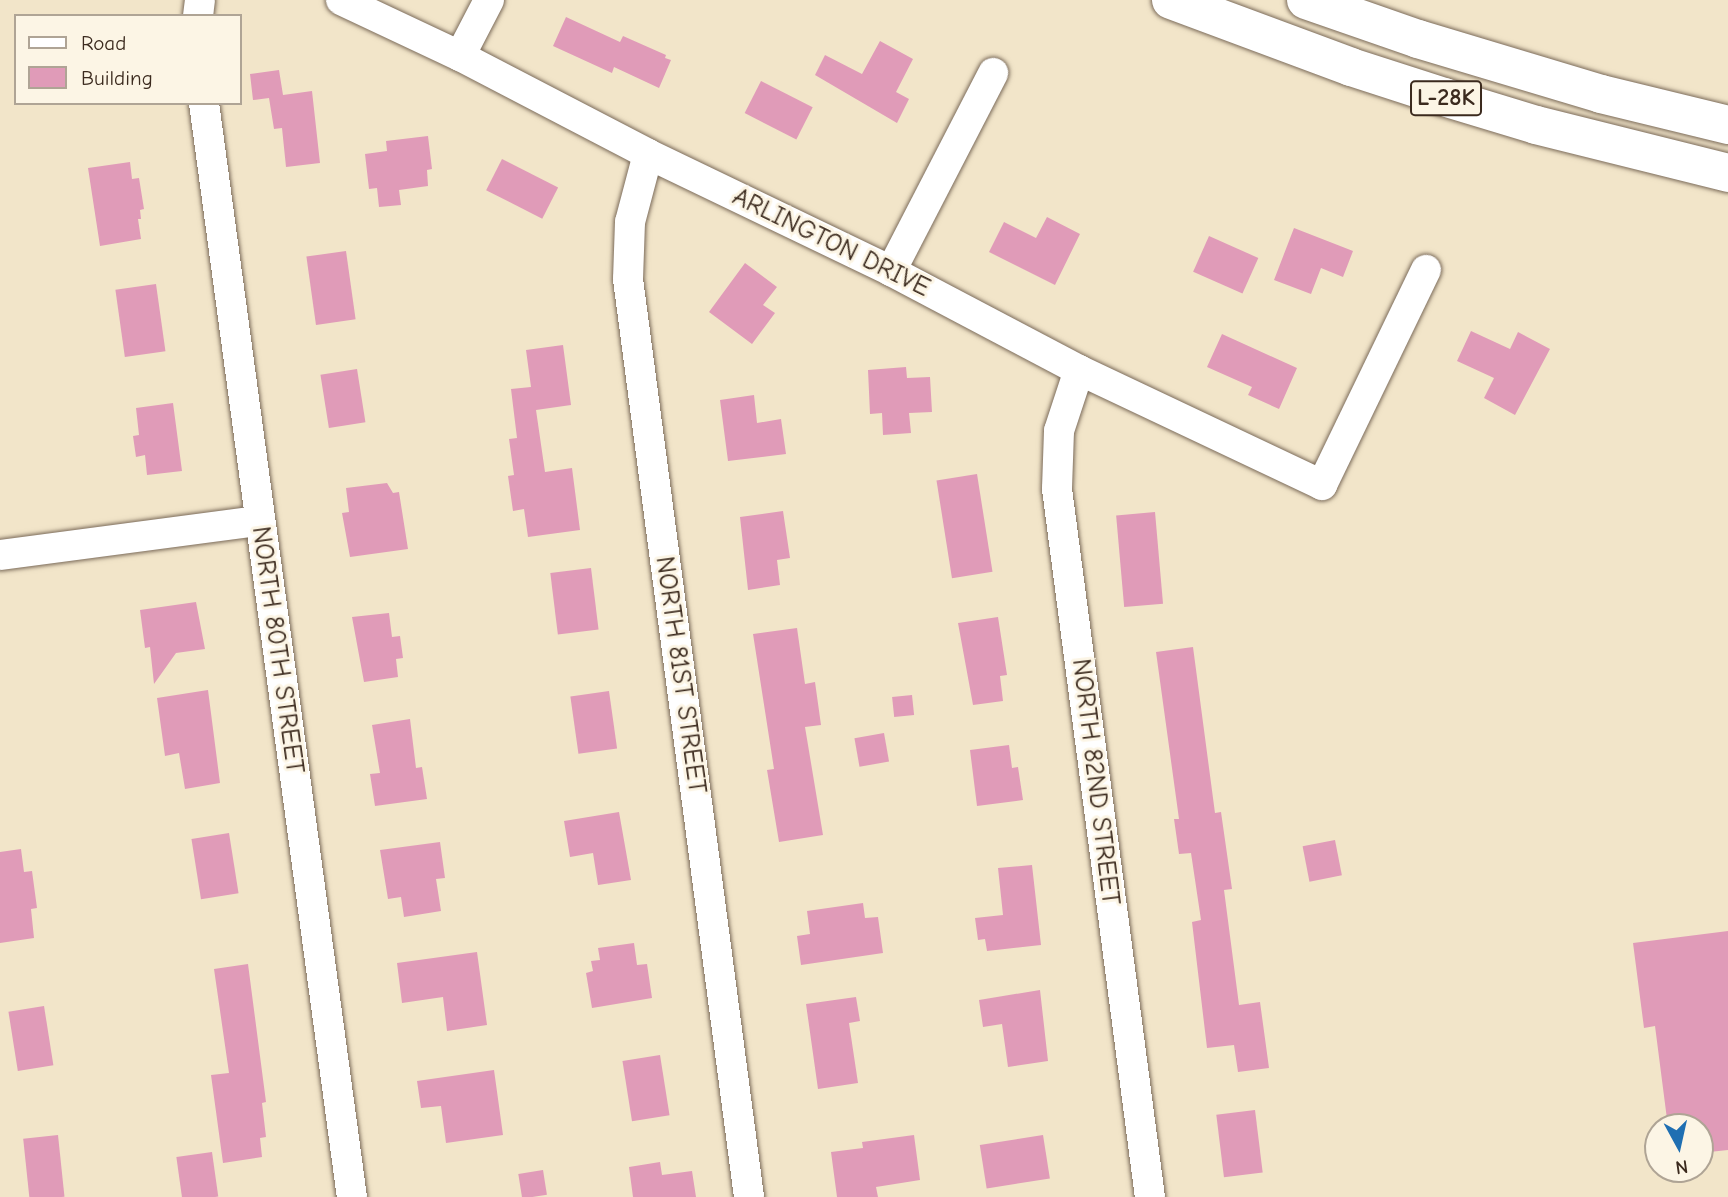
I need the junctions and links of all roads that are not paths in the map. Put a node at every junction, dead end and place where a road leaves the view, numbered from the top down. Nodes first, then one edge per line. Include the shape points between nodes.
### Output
1 (341, 0) edge
2 (489, 0) edge
3 (1171, 0) edge
4 (1306, 0) edge
5 (460, 57) junction
6 (993, 73) dead end
7 (204, 105) edge
8 (1728, 125) edge
9 (648, 154) junction
10 (1728, 173) edge
11 (1426, 270) dead end
12 (891, 271) junction
13 (1079, 370) junction
14 (259, 521) junction
15 (0, 555) edge
16 (352, 1197) edge
17 (749, 1197) edge
18 (1150, 1197) edge

1 - 5 street, ARLINGTON DRIVE
2 - 5 street
3 - 10 main road, L-28K via 1444,97
4 - 8 main road, L-28K via 1587,90
5 - 9 street, ARLINGTON DRIVE
6 - 12 street
7 - 14 street, NORTH 80TH STREET
9 - 12 street, ARLINGTON DRIVE
9 - 17 street, NORTH 81ST STREET via 630,222 628,279
11 - 13 street, ARLINGTON DRIVE via 1322,485
12 - 13 street, ARLINGTON DRIVE
13 - 18 street, NORTH 82ND STREET via 1059,432 1056,489
14 - 15 street
14 - 16 street, NORTH 80TH STREET

